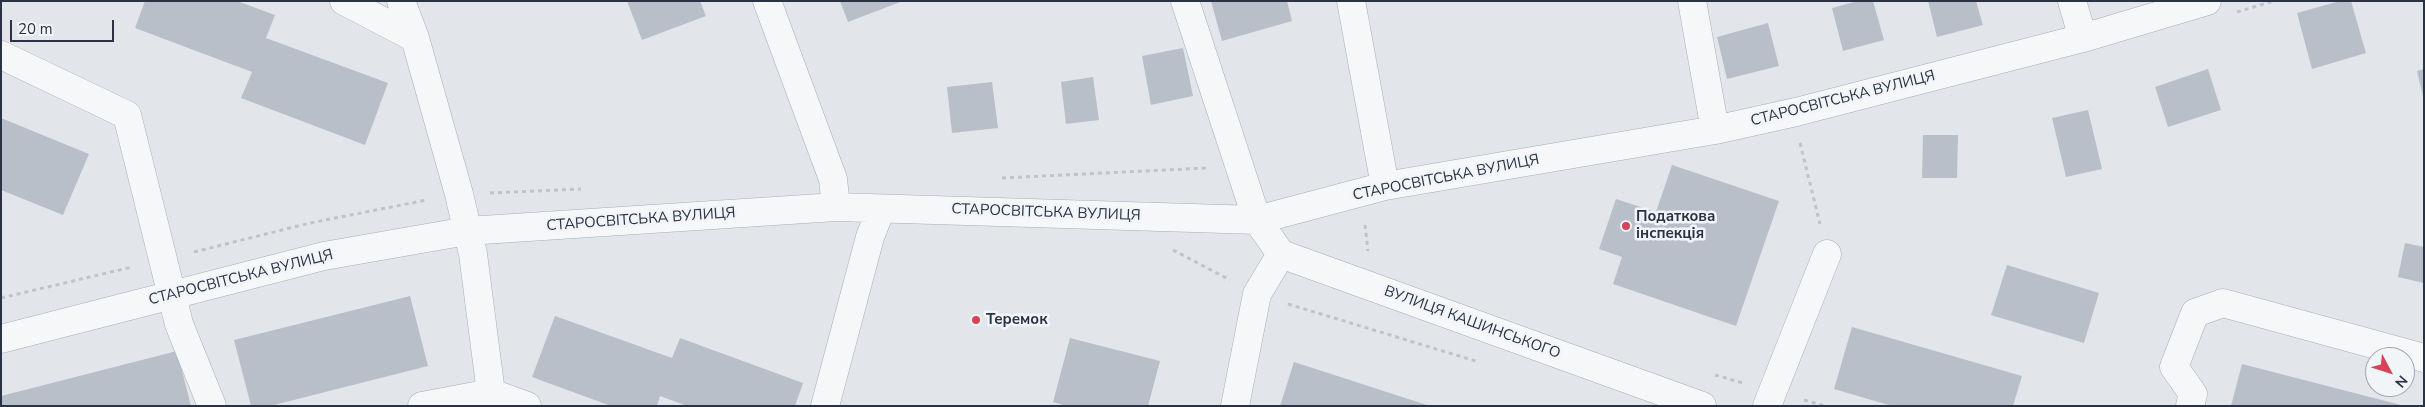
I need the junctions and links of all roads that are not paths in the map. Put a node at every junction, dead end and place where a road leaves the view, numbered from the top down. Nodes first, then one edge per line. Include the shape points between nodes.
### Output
1 (344, 1) edge
2 (401, 1) edge
3 (767, 1) edge
4 (1184, 1) edge
5 (1351, 1) edge
6 (1692, 1) edge
7 (2072, 1) edge
8 (2207, 1) edge
9 (415, 38) junction
10 (2083, 38) junction
11 (1, 55) edge
12 (1715, 130) junction
13 (1385, 186) junction
14 (836, 207) junction
15 (881, 209) junction
16 (1257, 220) junction
17 (467, 231) junction
18 (1281, 254) junction
19 (1827, 254) road end
20 (170, 294) junction
21 (1, 339) edge
22 (2424, 358) edge
23 (491, 393) junction
24 (212, 406) edge
25 (422, 406) edge
26 (527, 406) edge
27 (825, 406) edge
28 (1236, 406) edge
29 (1702, 406) edge
30 (1767, 406) edge
31 (2190, 406) edge

1 - 9 street
2 - 9 street
3 - 14 street via 833,180
4 - 16 street
5 - 13 street
6 - 12 street
7 - 10 street
8 - 10 street, СТАРОСВІТСЬКА ВУЛИЦЯ
9 - 17 street
10 - 12 street, СТАРОСВІТСЬКА ВУЛИЦЯ
11 - 20 street via 127,115
12 - 13 street, СТАРОСВІТСЬКА ВУЛИЦЯ
13 - 16 street, СТАРОСВІТСЬКА ВУЛИЦЯ
14 - 15 street, СТАРОСВІТСЬКА ВУЛИЦЯ
14 - 17 street, СТАРОСВІТСЬКА ВУЛИЦЯ
15 - 16 street, СТАРОСВІТСЬКА ВУЛИЦЯ
15 - 27 street via 870,237
16 - 18 street
17 - 20 street, СТАРОСВІТСЬКА ВУЛИЦЯ via 324,256
17 - 23 street via 473,254
18 - 28 street via 1257,294
18 - 29 street, ВУЛИЦЯ КАШИНСЬКОГО
19 - 30 street
20 - 21 street, СТАРОСВІТСЬКА ВУЛИЦЯ
20 - 24 street via 178,324
22 - 31 street via 2223,303 2195,313 2174,366 2193,394
23 - 25 street
23 - 26 street

